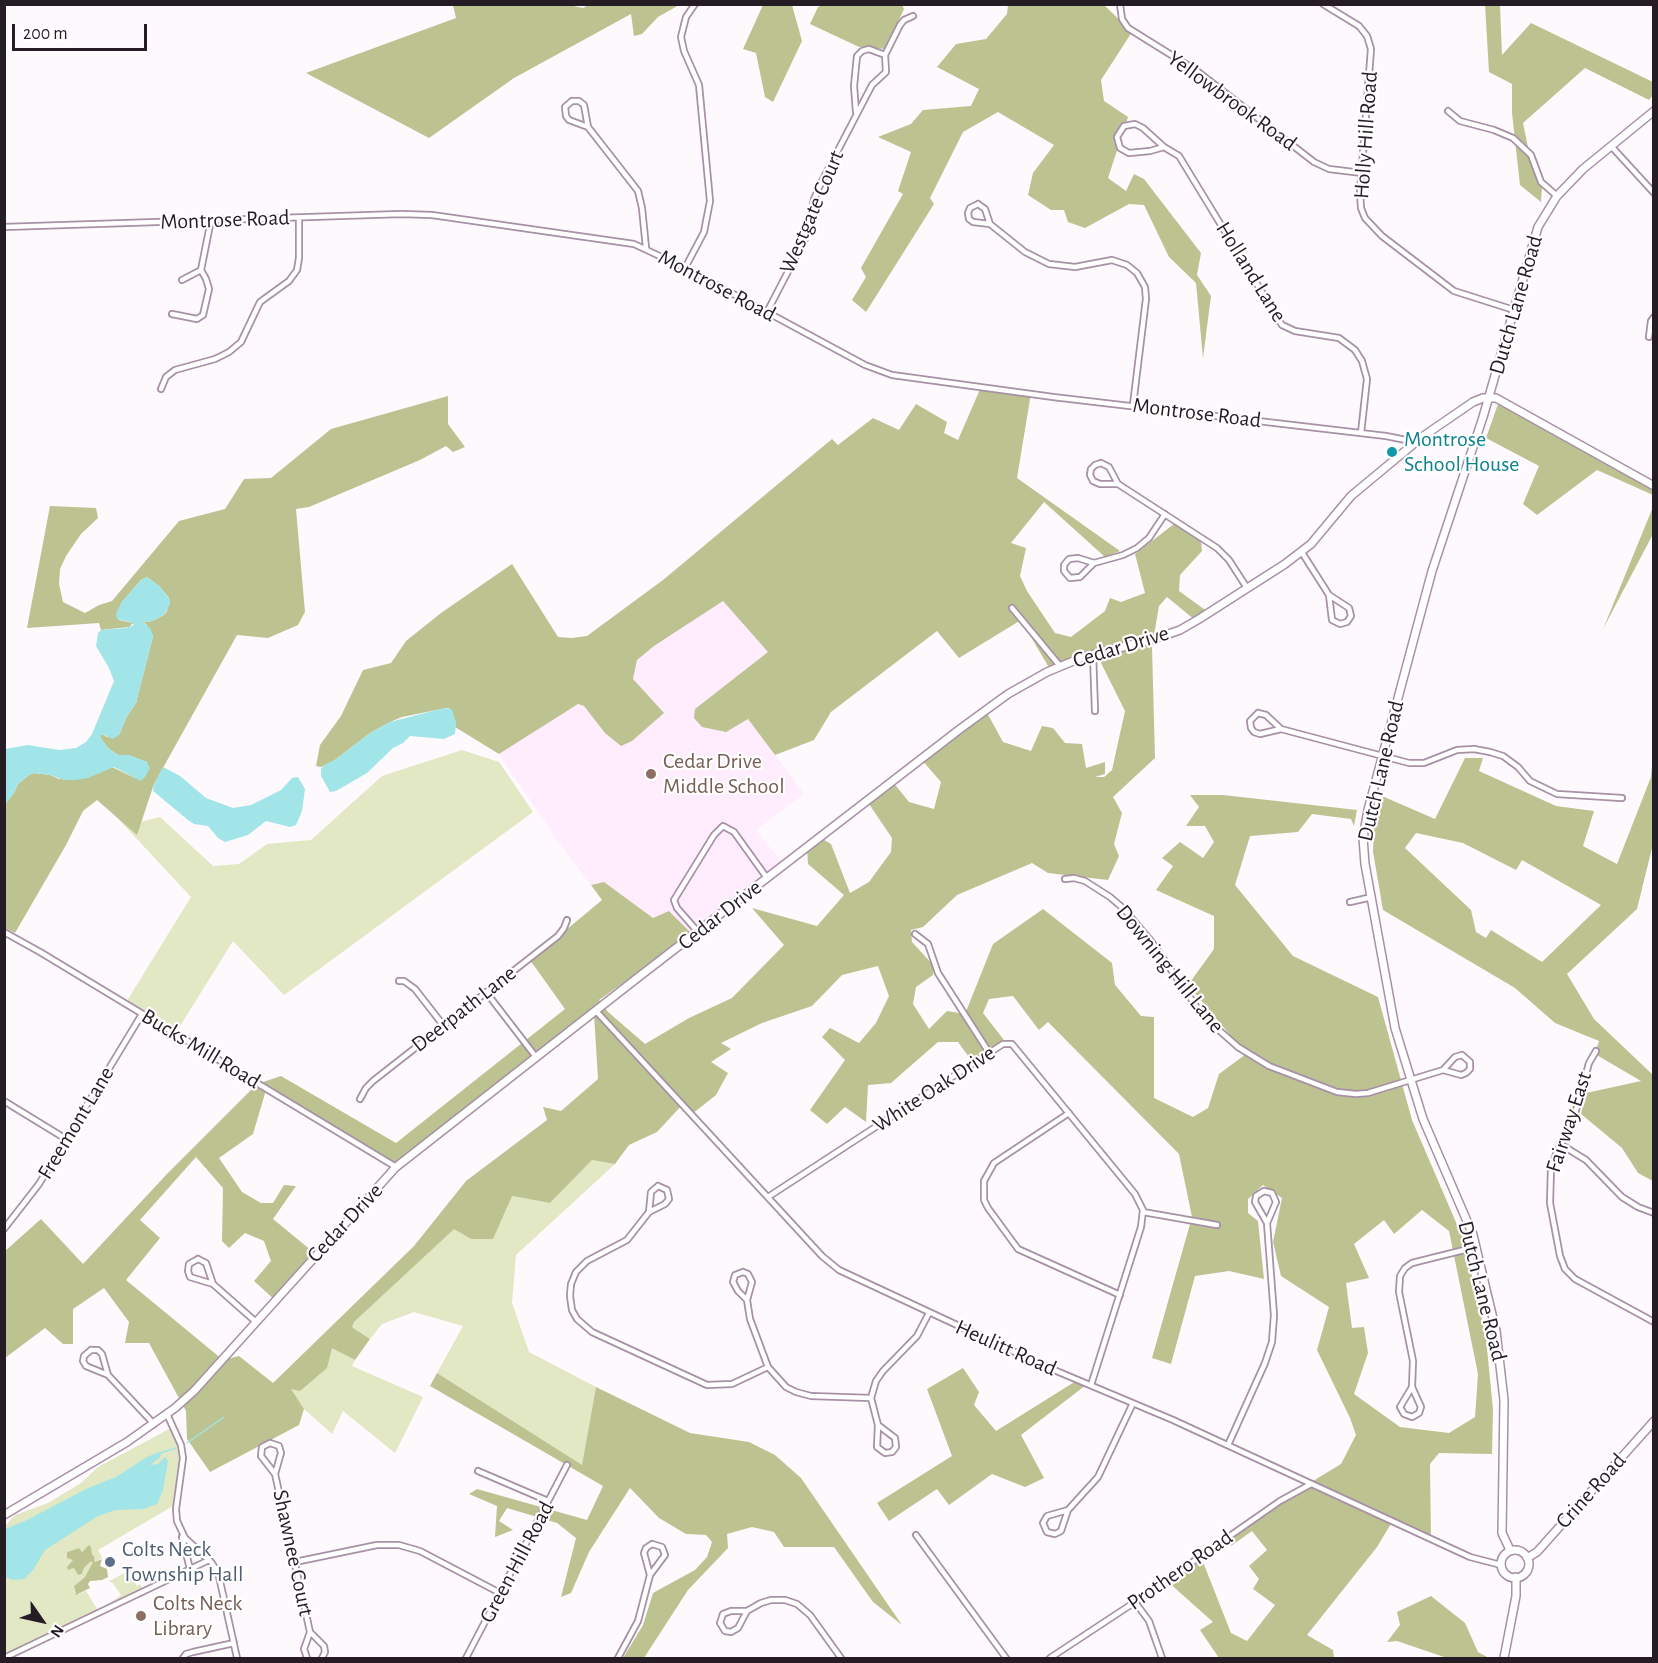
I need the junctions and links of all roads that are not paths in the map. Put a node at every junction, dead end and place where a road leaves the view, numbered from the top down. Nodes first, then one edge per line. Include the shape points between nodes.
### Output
1 (694, 4) edge
2 (1120, 4) edge
3 (1323, 4) edge
4 (913, 16) dead end
5 (885, 55) junction
6 (1448, 111) dead end
7 (1653, 111) edge
8 (856, 112) junction
9 (588, 127) junction
10 (1611, 146) junction
11 (1164, 147) junction
12 (1362, 173) junction
13 (1653, 193) edge
14 (1557, 196) junction
15 (299, 218) junction
16 (211, 220) junction
17 (990, 224) junction
18 (4, 227) edge
19 (646, 249) junction
20 (685, 268) junction
21 (201, 270) junction
22 (182, 280) dead end
23 (1514, 310) junction
24 (768, 312) junction
25 (172, 314) dead end
26 (1653, 316) edge
27 (1649, 337) dead end
28 (161, 389) dead end
29 (1490, 396) junction
30 (1133, 405) junction
31 (1361, 433) junction
32 (1416, 442) junction
33 (1118, 484) junction
34 (1653, 486) edge
35 (1165, 514) junction
36 (1301, 551) junction
37 (1094, 563) junction
38 (1247, 588) junction
39 (1329, 595) junction
40 (1012, 608) dead end
41 (1092, 654) junction
42 (1060, 666) junction
43 (1095, 711) dead end
44 (1281, 729) junction
45 (1382, 755) junction
46 (1622, 798) dead end
47 (767, 878) junction
48 (1065, 879) dead end
49 (1372, 897) junction
50 (1350, 902) dead end
51 (567, 920) dead end
52 (4, 932) edge
53 (698, 932) junction
54 (915, 934) dead end
55 (399, 981) dead end
56 (486, 992) junction
57 (596, 1011) junction
58 (142, 1014) junction
59 (443, 1025) junction
60 (1596, 1051) dead end
61 (990, 1054) junction
62 (536, 1057) junction
63 (1443, 1071) junction
64 (1411, 1080) junction
65 (360, 1099) dead end
66 (4, 1101) edge
67 (1069, 1113) junction
68 (66, 1139) junction
69 (1560, 1144) junction
70 (396, 1167) junction
71 (768, 1197) junction
72 (649, 1212) junction
73 (1143, 1212) junction
74 (1653, 1213) edge
75 (1267, 1223) junction
76 (1217, 1225) dead end
77 (4, 1229) edge
78 (1476, 1247) junction
79 (213, 1284) junction
80 (1120, 1295) junction
81 (747, 1300) junction
82 (929, 1313) junction
83 (256, 1322) junction
84 (1653, 1322) edge
85 (768, 1367) junction
86 (108, 1375) junction
87 (1091, 1385) junction
88 (1412, 1387) junction
89 (871, 1398) junction
90 (1133, 1403) junction
91 (167, 1414) junction
92 (1653, 1421) edge
93 (154, 1424) junction
94 (878, 1425) junction
95 (1228, 1445) junction
96 (567, 1465) dead end
97 (478, 1471) dead end
98 (275, 1473) junction
99 (1311, 1484) junction
100 (548, 1501) junction
101 (1068, 1510) junction
102 (4, 1515) edge
103 (182, 1533) junction
104 (916, 1535) dead end
105 (1510, 1550) junction
106 (1527, 1558) junction
107 (209, 1560) junction
108 (295, 1562) junction
109 (1501, 1565) junction
110 (190, 1569) junction
111 (650, 1575) junction
112 (1516, 1577) junction
113 (500, 1593) junction
114 (1136, 1602) junction
115 (747, 1611) junction
116 (310, 1632) junction
117 (234, 1642) junction
118 (4, 1658) edge
119 (183, 1659) edge
120 (237, 1659) edge
121 (307, 1659) edge
122 (322, 1659) edge
123 (466, 1659) edge
124 (618, 1659) edge
125 (842, 1659) edge
126 (1006, 1659) edge
127 (1050, 1659) edge
128 (1162, 1659) edge
129 (1504, 1659) edge

1 - 20 street via 684,22 681,42 699,85 710,201 704,232
2 - 12 street, Yellowbrook Road via 1128,28 1197,70 1314,162 1329,169
3 - 12 street, Holly Hill Road via 1359,26 1370,44
4 - 5 street, Westgate Court via 900,25
5 - 8 street, Westgate Court via 886,72 872,85
5 - 8 street, Westgate Court via 869,49 857,56
6 - 14 street via 1460,121 1513,138 1531,154 1541,182
7 - 10 street, Dutch Lane Road
8 - 24 street, Westgate Court via 815,195 808,233
9 - 9 street via 567,118 564,110 572,101 585,107
9 - 19 street via 638,191
10 - 13 street
10 - 14 street, Dutch Lane Road
11 - 11 street, Holland Lane via 1129,153 1120,148 1117,137 1124,126 1135,124
11 - 31 street, Holland Lane via 1181,158 1282,325 1339,338 1359,355 1367,379
12 - 23 street, Holly Hill Road via 1361,208 1372,227 1454,291
14 - 23 street, Dutch Lane Road via 1538,227
15 - 16 street, Montrose Road
15 - 19 street, Montrose Road via 432,215 634,244
15 - 28 street via 297,270 289,281 260,302 241,342 223,355 175,370 166,377
16 - 18 street, Montrose Road
16 - 21 street
17 - 17 street via 972,221 970,208 983,206
17 - 30 street via 1024,252 1049,264 1075,267 1116,261 1140,276 1146,299
19 - 20 street, Montrose Road
20 - 24 street, Montrose Road
21 - 22 street
21 - 25 street via 209,289 203,315 197,319
23 - 29 street, Dutch Lane Road
24 - 30 street, Montrose Road via 865,365 892,375
26 - 27 street
29 - 32 street, Cedar Drive via 1473,402
29 - 34 street
29 - 45 street, Dutch Lane Road via 1431,571
30 - 31 street, Montrose Road
31 - 32 street, Montrose Road
32 - 36 street, Cedar Drive via 1351,496
33 - 33 street via 1095,482 1090,475 1093,466 1108,466
33 - 35 street
35 - 37 street via 1137,548
35 - 38 street via 1221,551
36 - 38 street, Cedar Drive
36 - 39 street
37 - 37 street via 1078,578 1070,578 1064,571 1071,558
38 - 41 street, Cedar Drive via 1180,630 1144,643
39 - 39 street via 1349,608 1351,616 1344,624 1337,624 1330,617
40 - 42 street
41 - 42 street, Cedar Drive
41 - 43 street
42 - 47 street, Cedar Drive via 981,713
44 - 44 street via 1257,733 1250,721 1255,714 1263,713
44 - 45 street
45 - 46 street via 1424,763 1457,750 1474,749 1503,756 1530,781 1557,794
45 - 49 street, Dutch Lane Road via 1363,838
47 - 53 street, Cedar Drive
47 - 53 street via 732,830 723,826 674,900
48 - 64 street, Downing Hill Lane via 1085,881 1124,909 1203,1016 1252,1057 1343,1093 1368,1093
49 - 50 street
49 - 64 street, Dutch Lane Road via 1390,1005
51 - 56 street, Deerpath Lane via 558,936
52 - 58 street, Bucks Mill Road
53 - 57 street, Cedar Drive
54 - 61 street via 927,942 938,973
55 - 59 street via 415,989
56 - 59 street, Deerpath Lane
56 - 62 street
57 - 62 street, Cedar Drive
57 - 71 street, Heulitt Road
58 - 68 street, Freemont Lane
58 - 70 street, Bucks Mill Road
59 - 65 street, Deerpath Lane via 373,1081
60 - 69 street, Fairway East via 1575,1114
61 - 67 street, White Oak Drive via 1006,1043 1014,1045
61 - 71 street, White Oak Drive
62 - 70 street, Cedar Drive
63 - 63 street via 1463,1075 1469,1071 1470,1062 1467,1057 1458,1056
63 - 64 street, Downing Hill Lane
64 - 78 street, Dutch Lane Road
66 - 68 street
67 - 73 street, White Oak Drive via 1141,1202
67 - 80 street via 994,1162 984,1181 984,1200 1023,1253
68 - 77 street, Freemont Lane via 39,1184
69 - 74 street via 1586,1160 1622,1197
69 - 84 street, Fairway East via 1551,1168 1549,1196 1562,1263 1575,1279
70 - 83 street, Cedar Drive
71 - 82 street, Heulitt Road via 833,1266
72 - 72 street via 651,1192 658,1186 664,1187 670,1196 668,1202
72 - 85 street via 627,1240 587,1261 576,1272 570,1296 578,1319 592,1332 707,1385 732,1384
73 - 76 street
73 - 80 street
75 - 75 street via 1255,1202 1256,1196 1264,1191 1272,1193 1276,1202
75 - 95 street via 1274,1315 1272,1342
78 - 88 street via 1412,1263 1400,1276 1399,1292 1413,1361
78 - 105 street, Dutch Lane Road via 1502,1374 1502,1526
79 - 79 street via 193,1279 188,1274 189,1264 203,1261
79 - 83 street
80 - 87 street
81 - 81 street via 733,1282 740,1272 752,1278
81 - 85 street
82 - 87 street, Heulitt Road
82 - 89 street via 917,1336 879,1376
83 - 91 street, Cedar Drive via 194,1391
85 - 89 street via 778,1381 803,1394
86 - 86 street via 104,1356 91,1350 86,1353 86,1366
86 - 93 street
87 - 90 street, Heulitt Road
88 - 88 street via 1401,1407 1404,1414 1412,1417 1421,1407
89 - 94 street
90 - 95 street, Heulitt Road
90 - 101 street via 1103,1469
91 - 93 street, Cedar Drive
91 - 103 street via 183,1458 176,1509
92 - 106 street, Crine Road via 1537,1552
93 - 102 street, Cedar Drive
94 - 94 street via 877,1447 885,1454 892,1452 895,1438
95 - 99 street, Heulitt Road
96 - 100 street, Green Hill Road
97 - 100 street
98 - 98 street, Shawnee Court via 261,1456 267,1443 276,1444 281,1453
98 - 108 street, Shawnee Court
99 - 109 street, Heulitt Road via 1470,1557
99 - 114 street, Prothero Road via 1280,1501
100 - 113 street, Green Hill Road
101 - 101 street via 1061,1531 1047,1532 1043,1523 1047,1516
103 - 107 street
103 - 110 street
104 - 126 street
105 - 106 street via 1518,1550
105 - 109 street
106 - 112 street, Crine Road via 1527,1571
107 - 110 street
107 - 117 street via 220,1577
108 - 113 street via 377,1545 399,1545 420,1551
108 - 116 street, Shawnee Court
109 - 112 street via 1507,1575
110 - 118 street
111 - 111 street via 644,1551 649,1545 659,1544 664,1558
111 - 124 street via 638,1621
112 - 129 street, Crine Road
113 - 123 street, Green Hill Road
114 - 127 street, Prothero Road
114 - 128 street via 1149,1621
115 - 115 street via 736,1630 728,1632 722,1628 720,1620 726,1612
115 - 125 street via 771,1600 797,1604 810,1615
116 - 121 street, Shawnee Court via 304,1649
116 - 122 street, Shawnee Court via 324,1646
117 - 119 street via 186,1654
117 - 120 street

